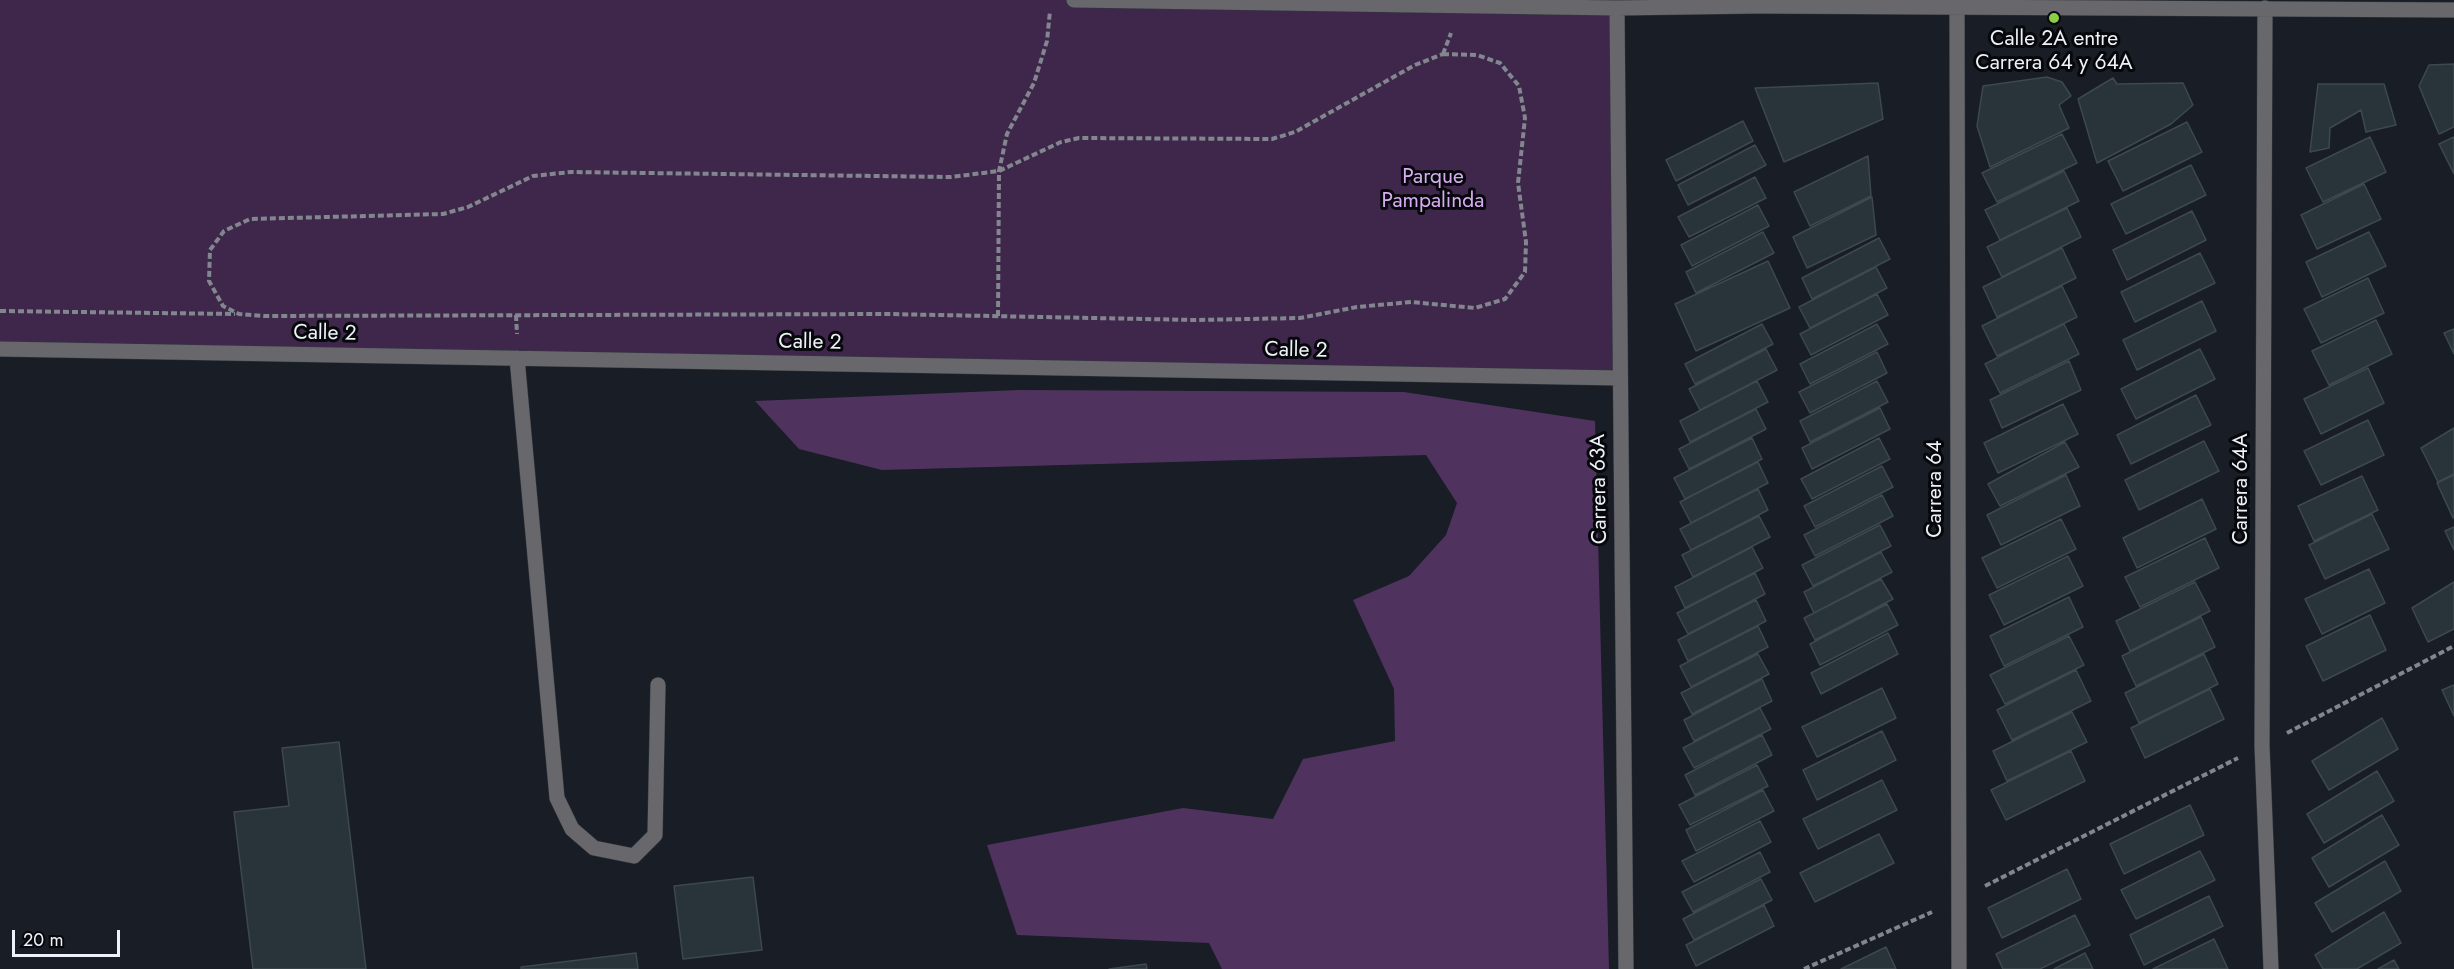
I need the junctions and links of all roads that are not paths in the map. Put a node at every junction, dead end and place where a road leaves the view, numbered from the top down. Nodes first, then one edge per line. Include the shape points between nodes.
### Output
1 (1074, 0) edge
2 (1189, 1) edge
3 (1549, 3) edge
4 (2191, 4) edge
5 (2428, 5) edge
6 (1617, 8) junction
7 (2265, 8) junction
8 (1957, 9) junction
9 (2454, 10) edge
10 (0, 349) edge
11 (517, 358) junction
12 (1620, 378) junction
13 (658, 685) dead end
14 (1626, 969) edge
15 (1959, 969) edge
16 (2271, 969) edge

1 - 2 street
2 - 3 street
3 - 6 street
4 - 7 street
4 - 8 street
5 - 7 street
5 - 9 street
6 - 8 street
6 - 12 street, Carrera 63A
7 - 16 street, Carrera 64A via 2262,746
8 - 15 street, Carrera 64
10 - 11 street, Calle 2
11 - 12 street, Calle 2
11 - 13 street via 557,798 572,829 594,848 634,856 655,835
12 - 14 street, Carrera 63A

